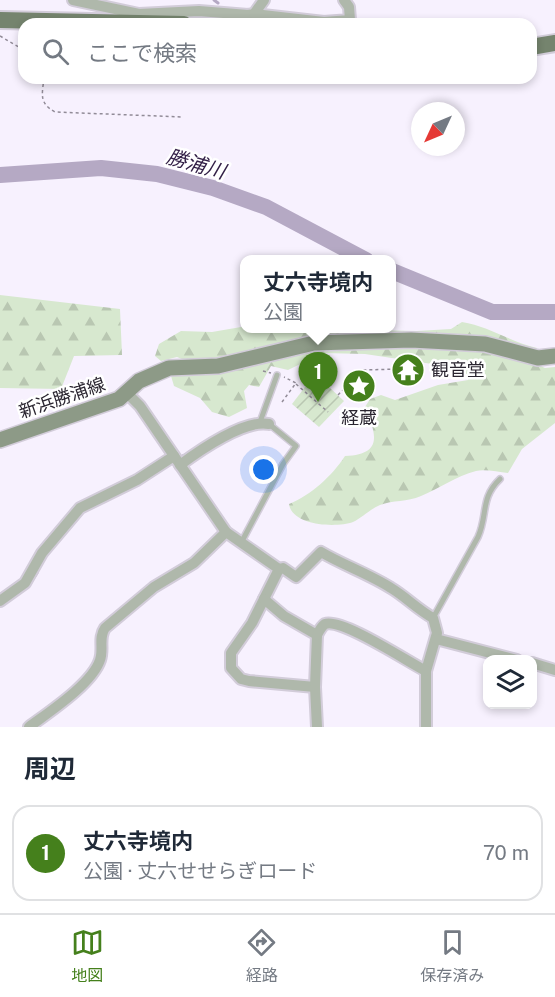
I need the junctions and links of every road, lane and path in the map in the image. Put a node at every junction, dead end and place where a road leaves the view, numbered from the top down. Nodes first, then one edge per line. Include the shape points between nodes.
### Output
1 (73, 0) edge
2 (264, 0) edge
3 (344, 0) edge
4 (254, 14) junction
5 (140, 18) joint
6 (289, 18) edge
7 (350, 18) edge
8 (0, 21) edge
9 (18, 21) edge
10 (0, 36) edge
11 (555, 43) edge
12 (537, 45) edge
13 (18, 46) edge
14 (43, 84) edge
15 (183, 117) dead end
16 (555, 356) edge
17 (402, 369) dead end
18 (263, 371) dead end
19 (277, 375) junction
20 (296, 383) junction
21 (127, 393) junction
22 (338, 395) dead end
23 (282, 402) dead end
24 (328, 412) dead end
25 (264, 423) junction
26 (0, 440) edge
27 (177, 460) junction
28 (500, 479) dead end
29 (226, 532) junction
30 (240, 545) junction
31 (279, 569) junction
32 (264, 599) junction
33 (0, 601) edge
34 (433, 618) junction
35 (317, 635) junction
36 (436, 639) junction
37 (498, 655) edge
38 (537, 665) edge
39 (426, 670) junction
40 (555, 670) edge
41 (315, 687) junction
42 (29, 727) edge
43 (317, 727) edge
44 (426, 727) edge

1 - 5 street
2 - 4 street
3 - 7 street via 350,7
4 - 5 street via 199,11
4 - 6 street
8 - 9 main road
10 - 13 path
11 - 12 main road
14 - 15 path via 41,100 55,112
16 - 21 main road, 新浜勝浦線 via 538,358 485,344 411,340 330,342 218,366 169,368 152,373
17 - 22 path via 362,370
18 - 19 path
19 - 20 path
19 - 25 lane
20 - 23 path
20 - 24 path
21 - 26 main road, 新浜勝浦線 via 106,405
21 - 27 street
25 - 27 street
25 - 30 lane via 296,446
27 - 29 street
27 - 33 street via 80,508 42,553 25,583
28 - 34 lane via 483,507 484,524 478,537
29 - 30 street
29 - 42 street via 194,563 154,587 105,628 95,671
30 - 31 street
31 - 32 street
31 - 34 street via 296,577 321,552 358,568
32 - 35 street
32 - 41 street via 231,653 231,668 241,679 249,681
34 - 36 street
35 - 39 street via 328,623 345,627
35 - 41 street
36 - 37 street
36 - 39 street
38 - 40 street
39 - 44 street
41 - 43 street

